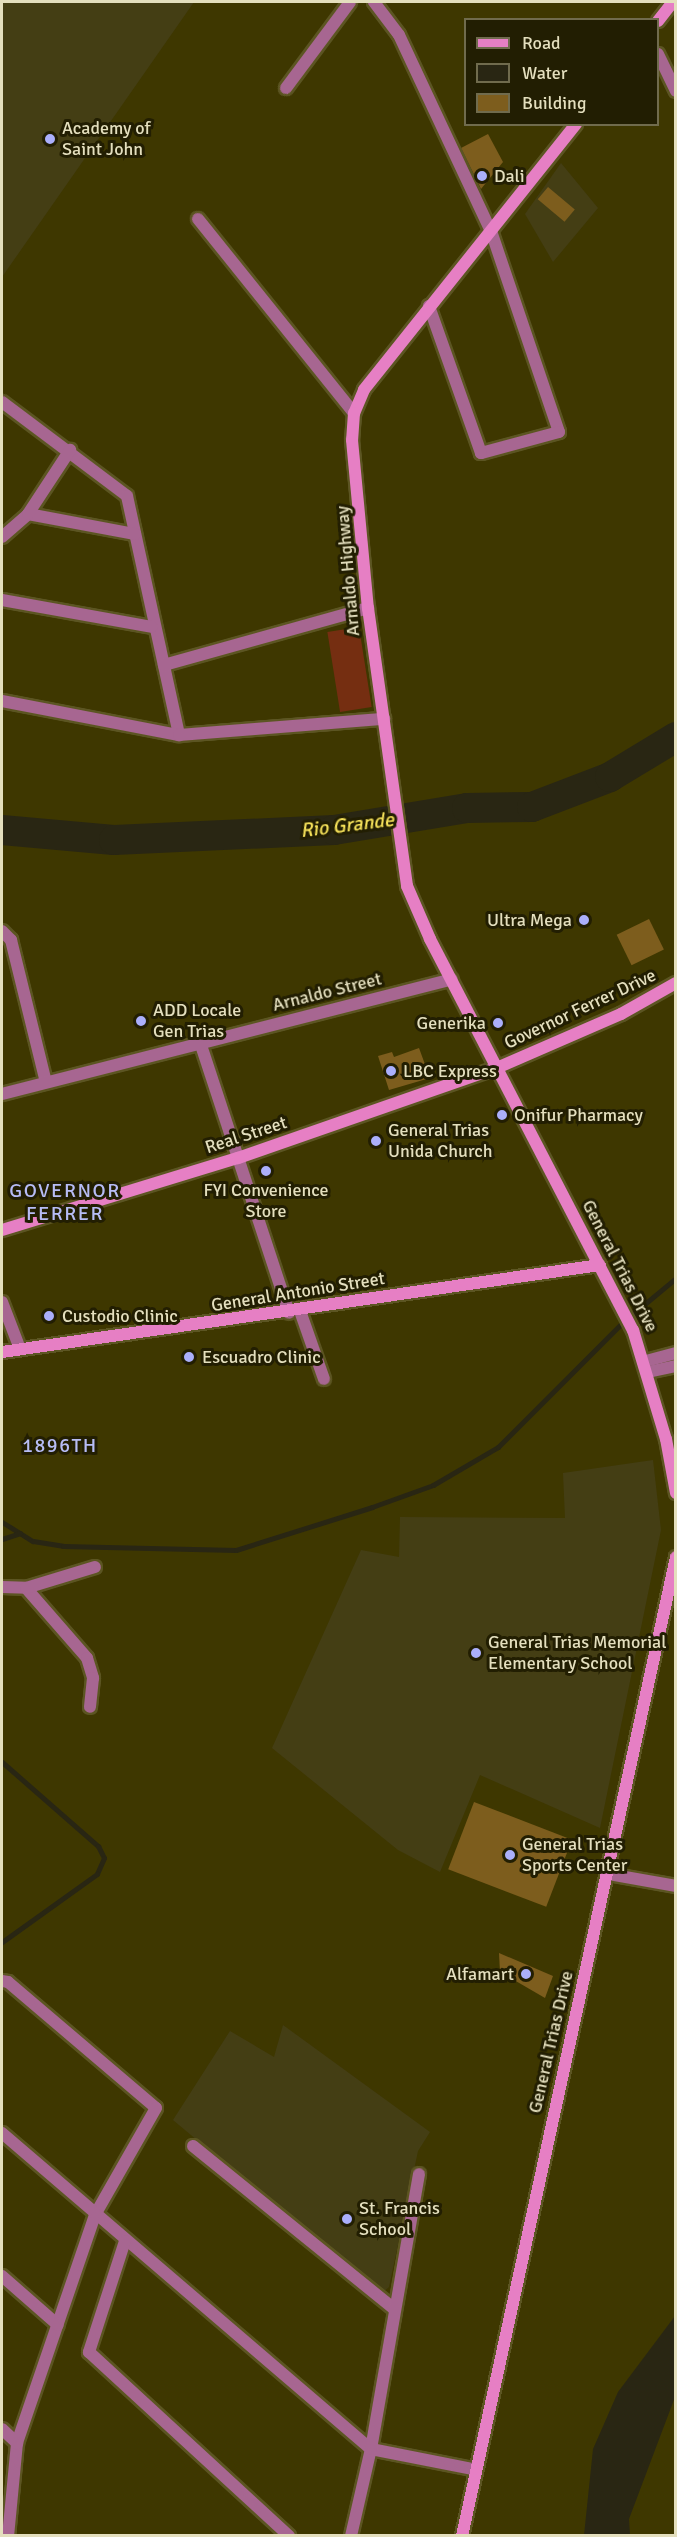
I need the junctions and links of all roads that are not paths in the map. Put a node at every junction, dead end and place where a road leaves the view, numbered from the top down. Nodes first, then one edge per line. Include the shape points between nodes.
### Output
1 (350, 2) edge
2 (374, 2) edge
3 (673, 2) edge
4 (659, 19) edge
5 (659, 58) edge
6 (286, 88) dead end
7 (675, 91) edge
8 (574, 126) edge
9 (198, 219) dead end
10 (491, 231) junction
11 (429, 306) junction
12 (2, 402) edge
13 (354, 413) junction
14 (70, 450) junction
15 (28, 514) junction
16 (135, 534) junction
17 (2, 537) edge
18 (2, 600) edge
19 (368, 608) junction
20 (152, 627) junction
21 (164, 664) junction
22 (2, 701) edge
23 (384, 719) junction
24 (179, 735) junction
25 (2, 931) edge
26 (452, 979) junction
27 (675, 984) edge
28 (200, 1042) junction
29 (499, 1067) junction
30 (46, 1083) junction
31 (2, 1094) edge
32 (238, 1158) junction
33 (2, 1230) edge
34 (600, 1265) junction
35 (2, 1302) edge
36 (294, 1312) junction
37 (20, 1349) junction
38 (2, 1352) edge
39 (675, 1353) edge
40 (675, 1366) edge
41 (647, 1367) junction
42 (324, 1379) dead end
43 (675, 1493) edge
44 (675, 1557) edge
45 (95, 1567) dead end
46 (2, 1587) edge
47 (26, 1587) junction
48 (90, 1707) dead end
49 (608, 1874) junction
50 (675, 1886) edge
51 (2, 1981) edge
52 (2, 2133) edge
53 (193, 2146) dead end
54 (419, 2174) dead end
55 (95, 2215) junction
56 (125, 2241) junction
57 (2, 2276) edge
58 (394, 2309) junction
59 (58, 2325) junction
60 (2, 2429) edge
61 (17, 2443) junction
62 (371, 2449) junction
63 (473, 2469) junction
64 (8, 2535) edge
65 (289, 2535) edge
66 (351, 2535) edge
67 (462, 2535) edge

1 - 6 street
2 - 10 street via 399,35
3 - 4 main road
5 - 7 street
8 - 10 main road, Arnaldo Highway
9 - 13 street
10 - 11 main road, Arnaldo Highway
10 - 11 street via 559,432 481,453
11 - 13 main road, Arnaldo Highway via 364,390
12 - 14 street
13 - 19 main road, Arnaldo Highway via 352,440
14 - 15 street
14 - 16 street via 127,496
15 - 16 street
15 - 17 street
16 - 20 street
18 - 20 street
19 - 21 street
19 - 23 main road, Arnaldo Highway
20 - 21 street
21 - 24 street
22 - 24 street
23 - 24 street
23 - 26 main road, Arnaldo Highway via 407,886
25 - 30 street via 11,940
26 - 28 street, Arnaldo Street
26 - 29 main road, Arnaldo Highway
27 - 29 main road, Governor Ferrer Drive via 621,1014
28 - 30 street, Arnaldo Street
28 - 32 street
29 - 32 main road, Real Street
29 - 34 main road, General Trias Drive
30 - 31 street, Arnaldo Street
32 - 33 main road, Real Street
32 - 36 street
34 - 36 main road, General Antonio Street
34 - 41 main road, General Trias Drive
35 - 37 street
36 - 37 main road, General Antonio Street
36 - 42 street
37 - 38 main road, General Antonio Street
39 - 41 street
40 - 41 street
41 - 43 main road, General Trias Drive
44 - 49 main road, General Trias Drive
45 - 47 street
46 - 47 street
47 - 48 street via 92,1667
49 - 50 street
49 - 63 main road, General Trias Drive
51 - 55 street via 8,1982 156,2108
52 - 55 street
53 - 58 street
54 - 58 street
55 - 56 street
55 - 59 street
56 - 62 street
56 - 65 street via 89,2352
57 - 59 street
58 - 62 street
59 - 61 street
60 - 61 street
61 - 64 street
62 - 63 street
62 - 66 street
63 - 67 main road, General Trias Drive

